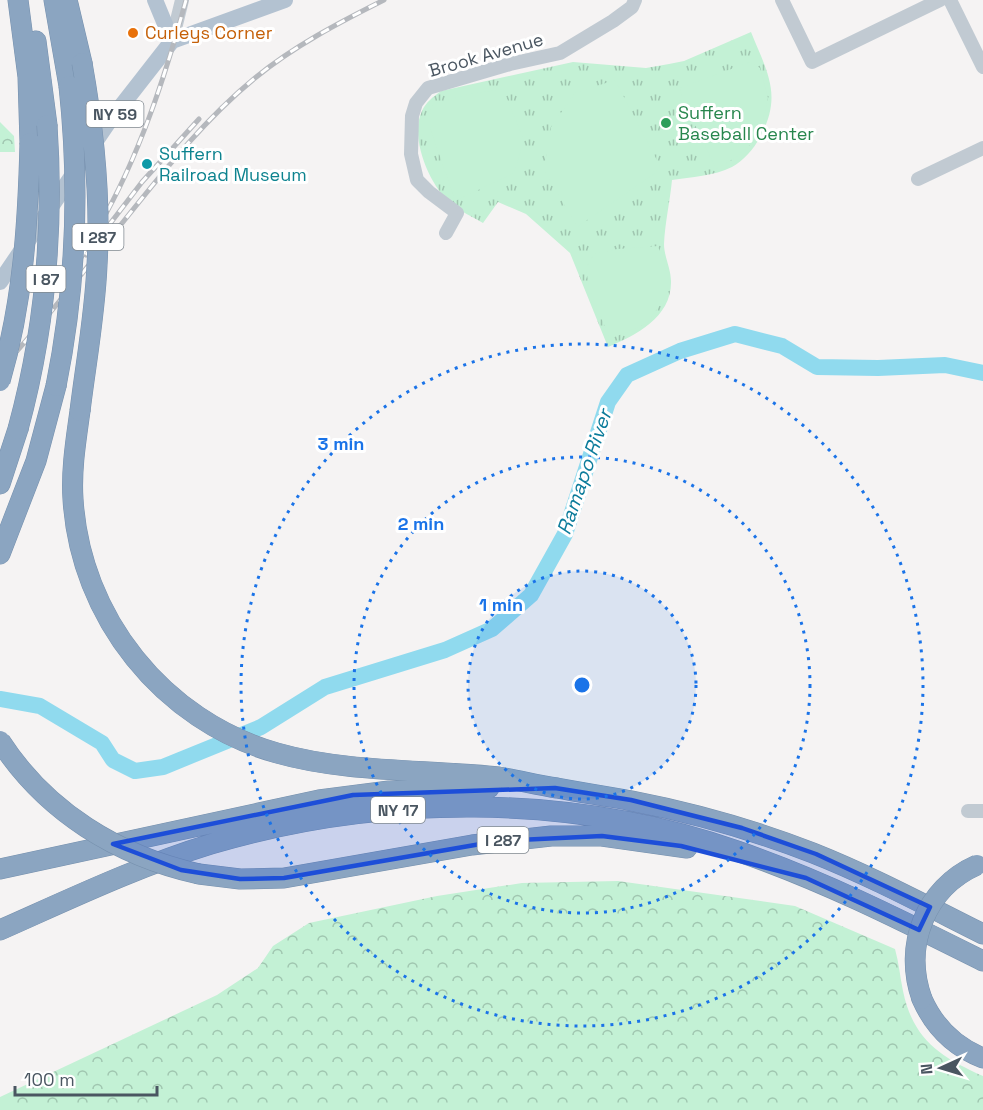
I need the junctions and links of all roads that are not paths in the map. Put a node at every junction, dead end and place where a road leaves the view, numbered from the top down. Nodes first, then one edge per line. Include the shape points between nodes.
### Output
1 (18, 0) edge
2 (27, 0) edge
3 (54, 0) edge
4 (67, 0) edge
5 (154, 0) edge
6 (182, 0) edge
7 (284, 0) edge
8 (635, 0) edge
9 (782, 0) edge
10 (940, 0) edge
11 (950, 0) edge
12 (172, 41) junction
13 (983, 67) edge
14 (983, 148) edge
15 (918, 179) dead end
16 (446, 233) dead end
17 (0, 282) edge
18 (0, 381) edge
19 (0, 484) edge
20 (0, 554) edge
21 (0, 741) edge
22 (555, 788) junction
23 (968, 811) dead end
24 (983, 811) edge
25 (980, 864) edge
26 (0, 868) edge
27 (806, 878) junction
28 (0, 930) edge
29 (983, 934) edge
30 (983, 962) edge
31 (983, 1058) edge

1 - 18 highway, bridge via 28,77 27,229 14,328
2 - 19 highway, I 87, bridge via 39,55 47,125 50,206 45,290 35,359
3 - 20 highway, I 87, bridge via 69,86 76,161 68,319 36,462
4 - 22 highway, I 287, bridge via 95,147 99,226 73,498 82,555 116,634 160,687 202,719 263,749 336,764 498,777
5 - 12 main road
6 - 12 street
7 - 12 main road
8 - 16 street, Brook Avenue via 613,21 560,53 428,88 412,116 411,154 417,180 457,213
9 - 10 street via 812,62
11 - 13 street
12 - 17 main road, NY 59 via 108,123
14 - 15 street
21 - 27 highway, I 287, bridge via 37,788 79,823 142,858 199,874 240,879 284,878 498,841 576,835 672,845
22 - 26 highway, NY 17 via 425,789 342,796
22 - 29 highway, I 287 via 705,817 778,840 860,874
23 - 24 street
25 - 31 highway, bridge via 945,887 929,908 921,924 915,966 922,999 933,1019 945,1034
27 - 28 highway, NY 17 via 699,838 599,817 495,808 391,811 289,825 211,845 139,870
27 - 30 highway, I 287

